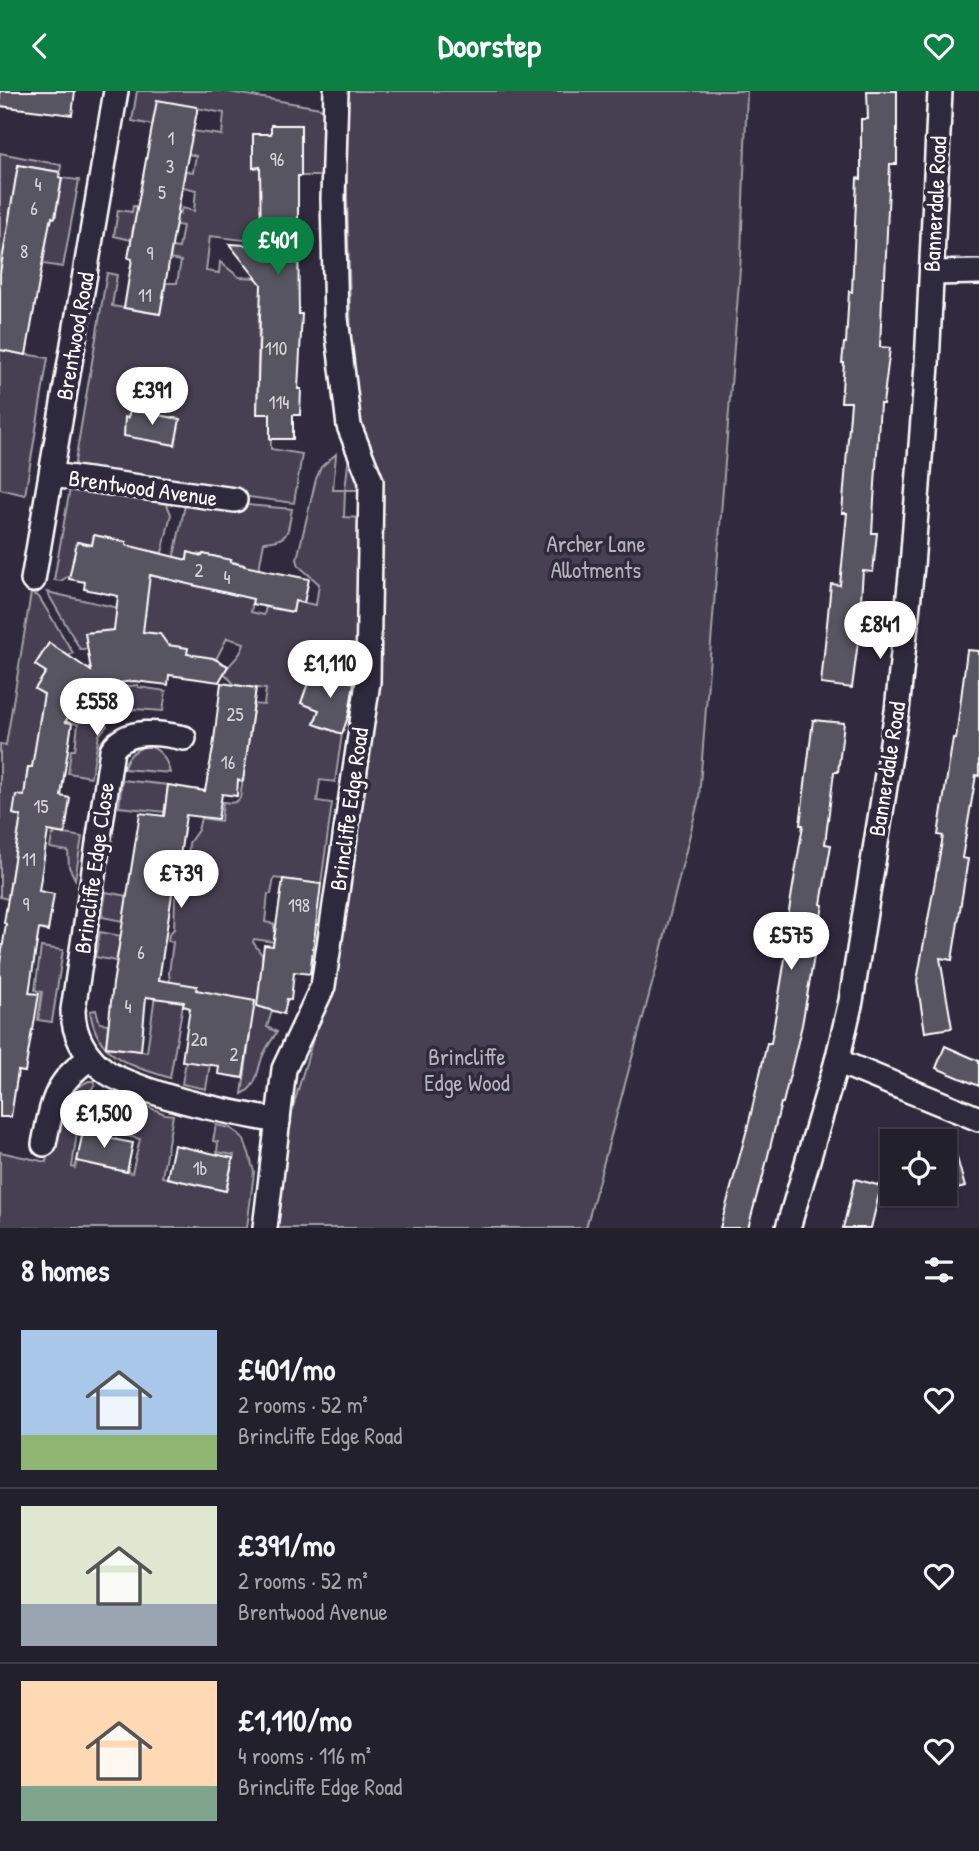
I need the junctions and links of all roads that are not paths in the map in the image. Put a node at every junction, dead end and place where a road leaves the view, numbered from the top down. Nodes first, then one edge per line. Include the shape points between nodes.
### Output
1 (117, 91) edge
2 (940, 91) edge
3 (329, 92) edge
4 (979, 272) edge
5 (932, 273) junction
6 (52, 475) junction
7 (235, 500) dead end
8 (33, 580) dead end
9 (184, 738) dead end
10 (91, 1058) junction
11 (838, 1061) junction
12 (979, 1119) edge
13 (278, 1121) junction
14 (44, 1144) dead end
15 (265, 1228) edge
16 (788, 1228) edge

1 - 6 street, Brentwood Road
2 - 5 street, Bannerdale Road
3 - 13 street, Brincliffe Edge Road via 335,318 349,426 371,481 368,682 323,986 284,1069
4 - 5 street
5 - 11 street, Bannerdale Road via 897,711
6 - 7 street, Brentwood Avenue
6 - 8 street, Brentwood Road
9 - 10 street, Brincliffe Edge Close via 159,732 128,737 117,743 110,758 73,1010 75,1028
10 - 13 street, Brincliffe Edge Close via 112,1076 149,1091 210,1109
10 - 14 street via 59,1088
11 - 12 street
11 - 16 street, Bannerdale Road
13 - 15 street, Brincliffe Edge Road

